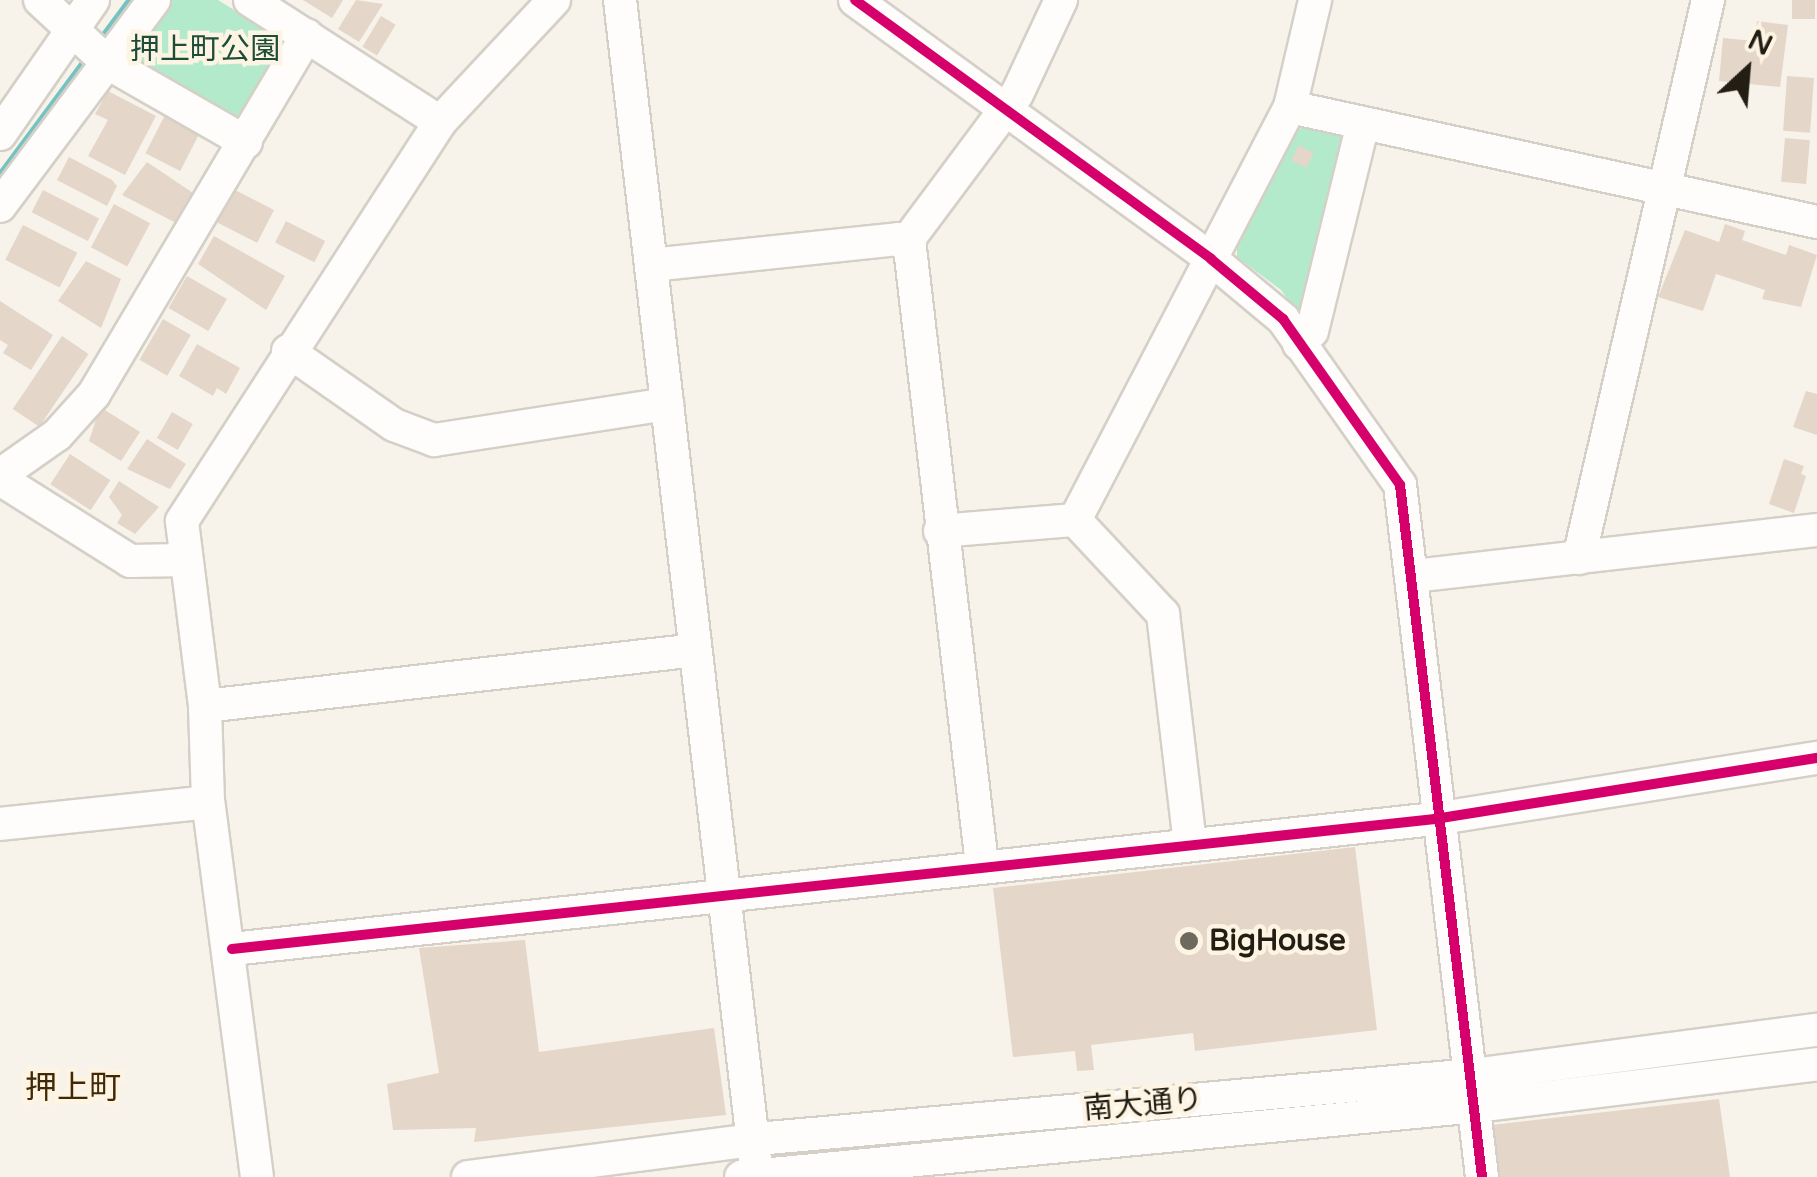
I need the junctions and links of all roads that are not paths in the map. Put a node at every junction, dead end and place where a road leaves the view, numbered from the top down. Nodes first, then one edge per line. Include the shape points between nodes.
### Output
1 (40, 0) edge
2 (92, 0) edge
3 (154, 0) edge
4 (250, 0) edge
5 (554, 0) edge
6 (620, 0) edge
7 (855, 0) edge
8 (1061, 0) edge
9 (1315, 0) edge
10 (1708, 0) edge
11 (307, 36) junction
12 (89, 48) junction
13 (1290, 106) junction
14 (1004, 109) junction
15 (440, 122) junction
16 (1363, 123) junction
17 (0, 134) edge
18 (246, 142) junction
19 (1668, 190) junction
20 (0, 206) edge
21 (1817, 222) edge
22 (905, 244) junction
23 (1211, 259) junction
24 (651, 264) junction
25 (1299, 344) junction
26 (288, 352) junction
27 (667, 404) junction
28 (0, 477) edge
29 (1074, 520) junction
30 (1817, 530) edge
31 (940, 531) junction
32 (1578, 558) junction
33 (184, 560) junction
34 (1413, 576) junction
35 (695, 650) junction
36 (205, 706) junction
37 (1817, 758) edge
38 (208, 802) junction
39 (1435, 819) junction
40 (0, 824) edge
41 (1190, 843) junction
42 (982, 865) junction
43 (723, 894) junction
44 (232, 949) junction
45 (1817, 1030) edge
46 (1817, 1064) edge
47 (1475, 1090) junction
48 (754, 1140) junction
49 (752, 1176) edge
50 (257, 1177) edge
51 (468, 1177) edge
52 (1482, 1177) edge

1 - 12 street
2 - 12 street
3 - 12 street
4 - 11 street
5 - 15 street
6 - 24 street
7 - 14 street
8 - 14 street
9 - 13 street
10 - 19 street
11 - 15 street
11 - 18 street
12 - 17 street
12 - 18 street
12 - 20 street
13 - 16 street
13 - 23 street
14 - 22 street
14 - 23 street
15 - 26 street
16 - 19 street
16 - 25 street via 1312,331
18 - 28 street via 94,394 56,435
19 - 21 street
19 - 32 street
22 - 24 street via 898,239
22 - 31 street
23 - 25 street via 1283,319
23 - 29 street
24 - 27 street
25 - 34 street via 1400,486
26 - 27 street via 394,425 434,440
26 - 33 street via 189,505 180,532
27 - 35 street
28 - 33 street via 130,561
29 - 31 street
29 - 41 street via 1163,614
30 - 32 street
31 - 42 street
32 - 34 street
33 - 36 street
34 - 39 street
35 - 36 street
35 - 43 street
36 - 38 street
37 - 39 street
38 - 40 street
38 - 44 street
39 - 41 street
39 - 47 street
41 - 42 street
42 - 43 street
43 - 44 street
43 - 48 street
44 - 50 street
45 - 47 street, 南大通り
46 - 47 street, 南大通り
47 - 48 street, 南大通り
47 - 49 street, 南大通り
47 - 52 street
48 - 49 street
48 - 51 street, 南大通り

